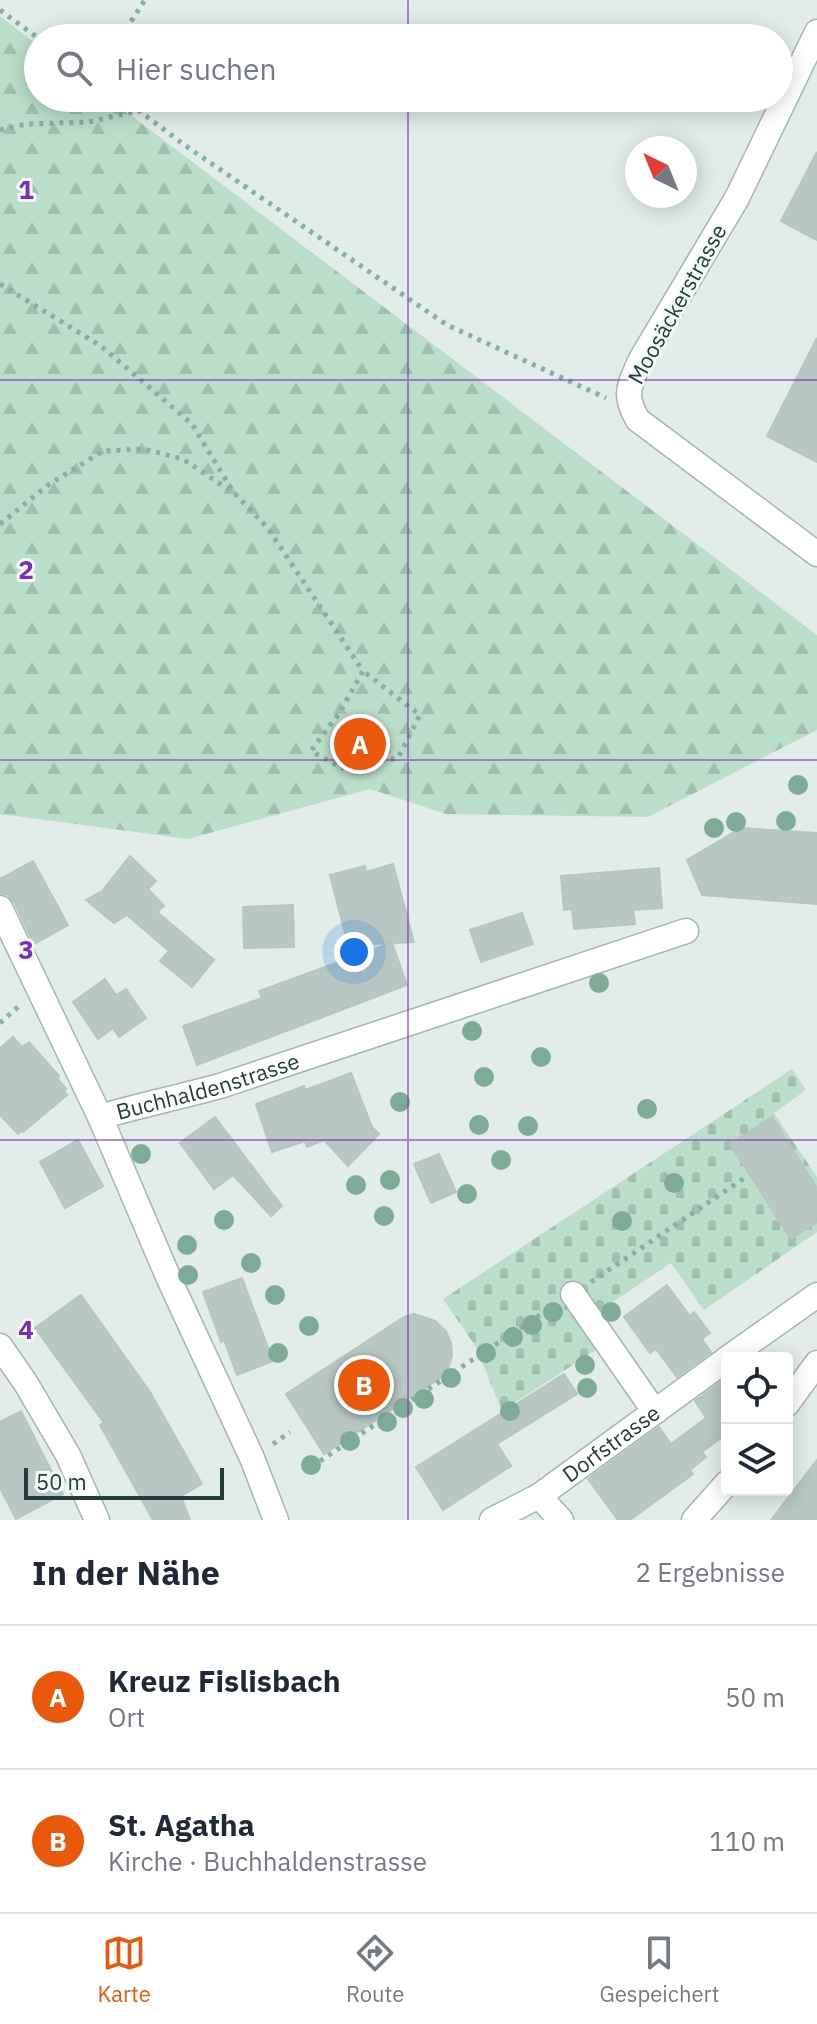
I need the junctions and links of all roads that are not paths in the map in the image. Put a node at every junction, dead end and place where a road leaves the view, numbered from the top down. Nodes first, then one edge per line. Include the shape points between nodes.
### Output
1 (817, 32) edge
2 (793, 82) edge
3 (778, 112) edge
4 (817, 554) edge
5 (0, 908) edge
6 (686, 931) dead end
7 (100, 1117) junction
8 (573, 1294) road end
9 (817, 1295) edge
10 (0, 1346) edge
11 (736, 1352) edge
12 (721, 1362) edge
13 (817, 1363) edge
14 (793, 1396) edge
15 (655, 1412) junction
16 (721, 1490) edge
17 (539, 1496) junction
18 (97, 1520) edge
19 (276, 1520) edge
20 (492, 1520) edge
21 (561, 1520) edge
22 (694, 1520) edge

1 - 2 street, Moosäckerstrasse
3 - 4 street, Moosäckerstrasse via 737,198 640,361 628,388 629,405 638,420
5 - 7 street
6 - 7 street, Buchhaldenstrasse via 220,1086
7 - 19 street, Buchhaldenstrasse
8 - 15 street
9 - 11 street, Dorfstrasse
10 - 18 street via 68,1455
12 - 15 street, Dorfstrasse
13 - 14 street
15 - 17 street, Dorfstrasse
16 - 22 street
17 - 20 street, Dorfstrasse
17 - 21 street

